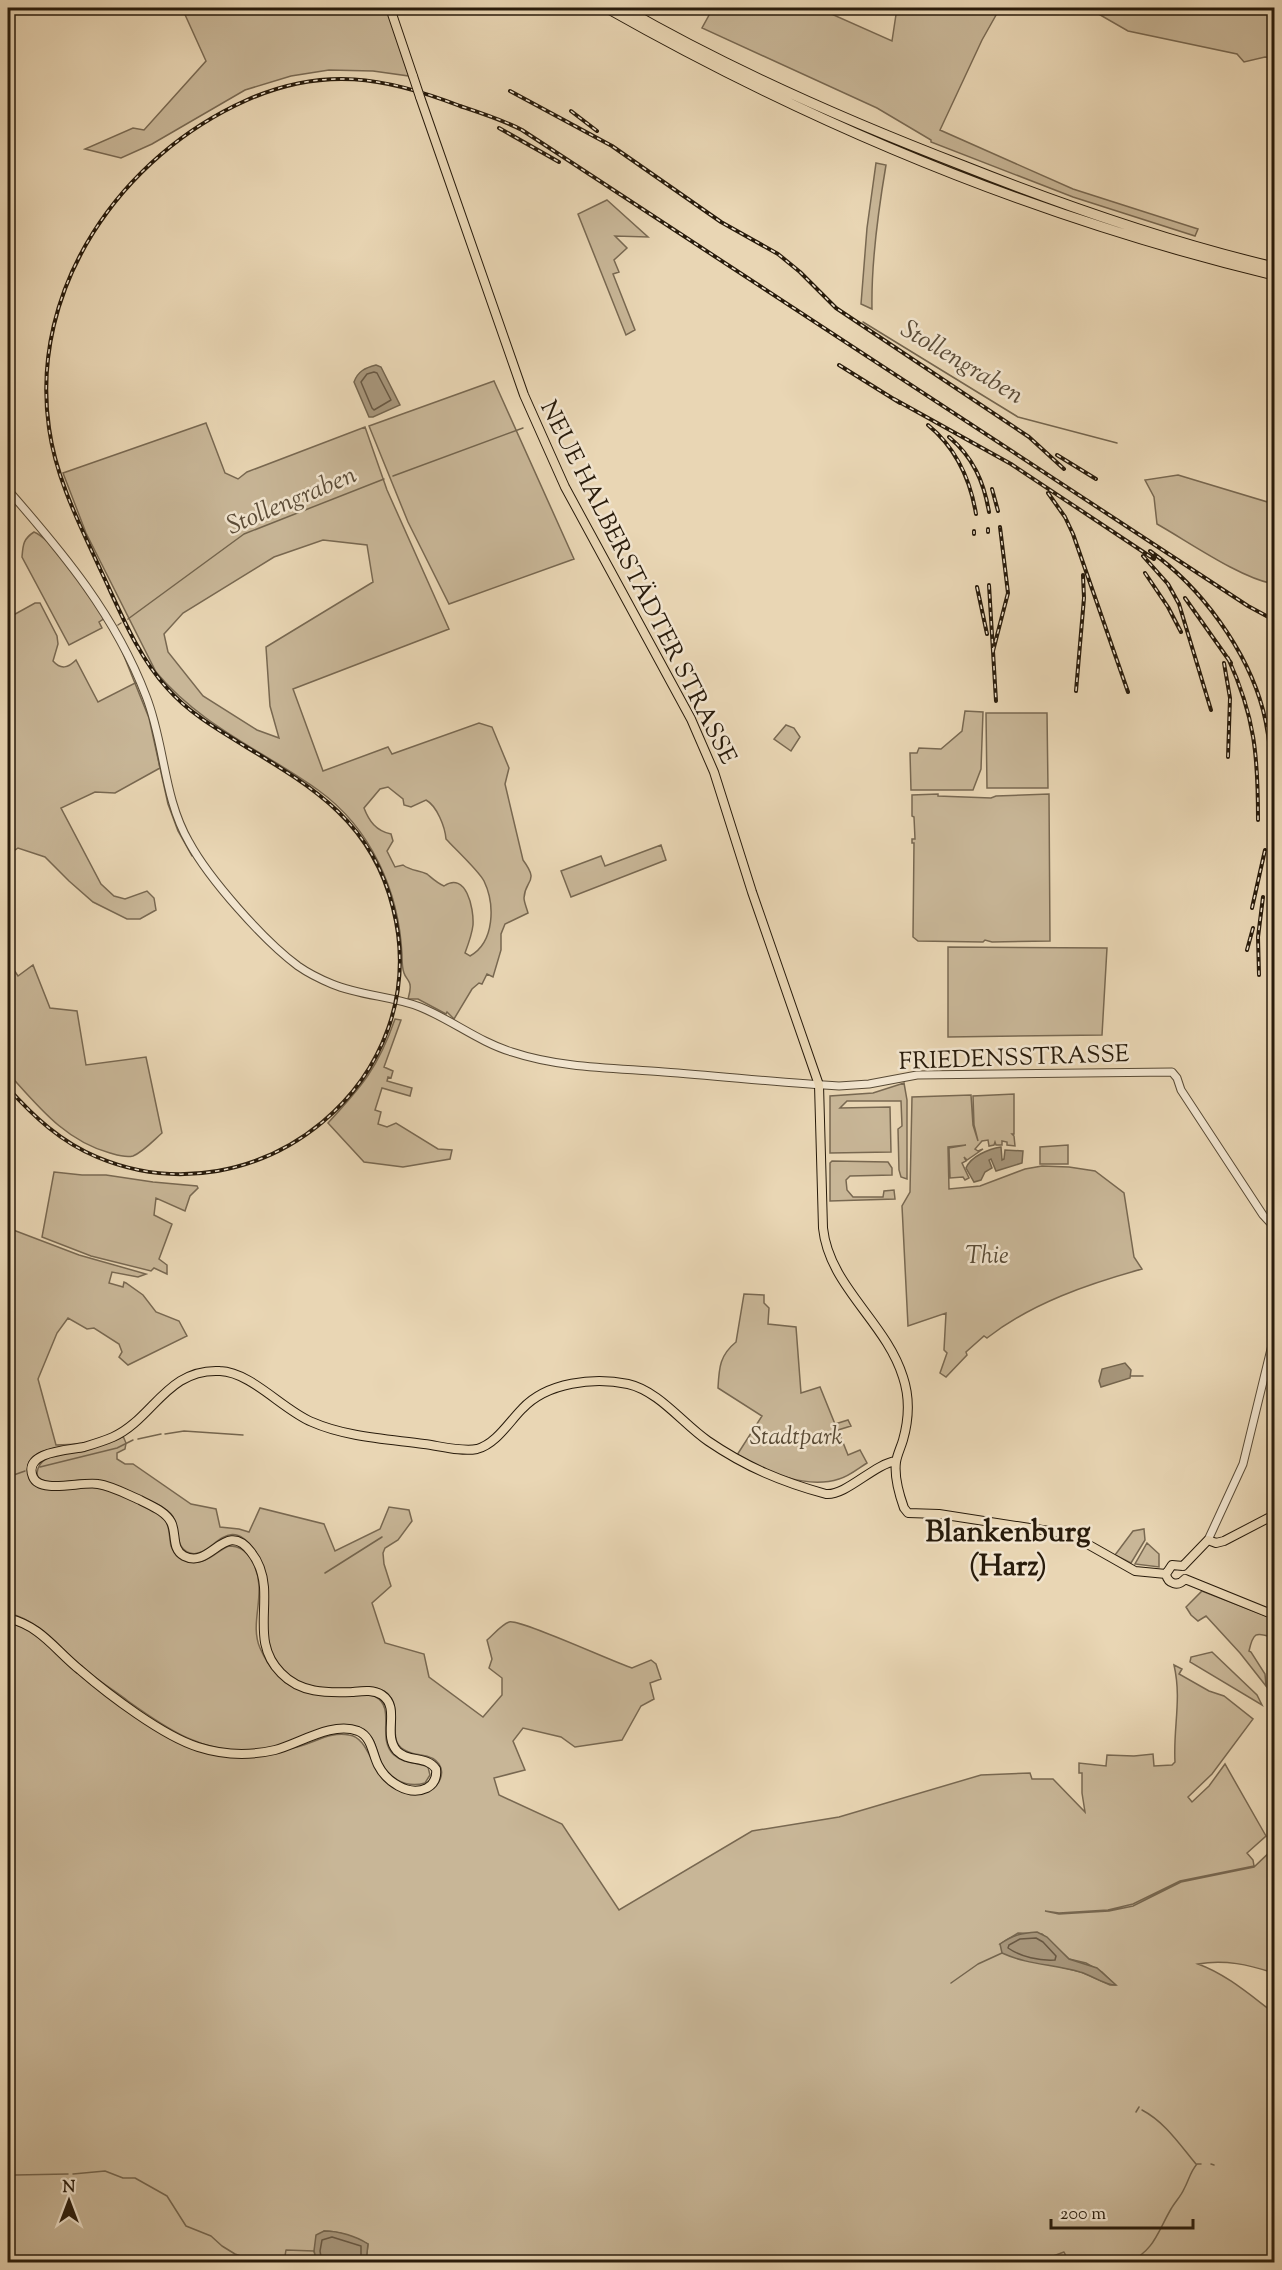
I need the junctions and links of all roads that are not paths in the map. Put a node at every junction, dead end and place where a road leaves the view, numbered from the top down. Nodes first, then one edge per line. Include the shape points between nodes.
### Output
1 (390, 8) edge
2 (607, 8) edge
3 (623, 8) edge
4 (1275, 267) edge
5 (1275, 275) edge
6 (8, 490) edge
7 (819, 1085) junction
8 (1275, 1227) edge
9 (1275, 1260) edge
10 (1275, 1288) edge
11 (1275, 1328) edge
12 (896, 1461) junction
13 (1275, 1515) edge
14 (1208, 1540) junction
15 (1183, 1566) junction
16 (1166, 1574) junction
17 (1185, 1579) junction
18 (1275, 1615) edge
19 (8, 1618) edge

1 - 7 main road, NEUE HALBERSTÄDTER STRASSE, bridge via 529,406 565,487 707,754
2 - 5 highway via 756,87 914,159 1030,204
3 - 4 highway via 800,99 920,149 1132,227
6 - 7 street, FRIEDENSSTRASSE via 99,602 129,657 155,724 177,819 190,845 213,878 296,964 334,985 421,1007 500,1048 528,1057
7 - 8 street, FRIEDENSSTRASSE via 852,1086 917,1075 1174,1073 1181,1090 1263,1215
7 - 12 main road, NEUE HALBERSTÄDTER STRASSE via 825,1242 833,1264 880,1331 903,1376 908,1416
9 - 10 street
11 - 14 street via 1243,1464
12 - 16 main road, NEUE HALBERSTÄDTER STRASSE via 901,1499 908,1512 1062,1533 1134,1571
12 - 19 main road via 835,1494 819,1492 739,1462 690,1428 651,1394 614,1382 545,1390 494,1438 476,1449 459,1449 327,1428 297,1415 238,1376 220,1371 194,1374 174,1384 115,1436 37,1460 34,1479 40,1484 103,1485 150,1505 168,1518 177,1549 190,1558 202,1557 229,1540 245,1546 263,1578 262,1636 274,1666 289,1680 310,1690 381,1694 391,1707 390,1732 395,1748 404,1756 432,1763 437,1772 428,1788 419,1790 397,1785 381,1771 367,1738 350,1729 256,1753 226,1753 197,1747 162,1729 92,1680 39,1631
13 - 14 main road via 1224,1541
14 - 15 main road
15 - 16 main road via 1172,1564
15 - 17 main road
16 - 17 main road via 1173,1584
17 - 18 main road

